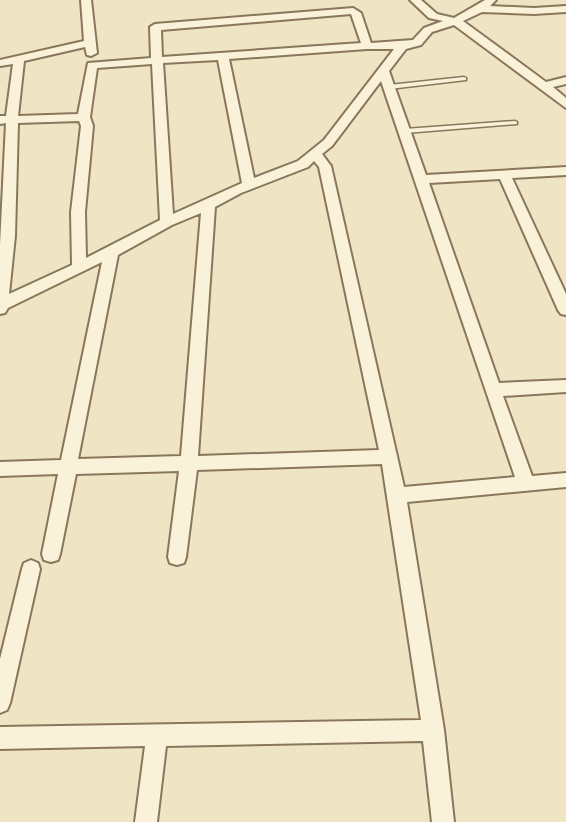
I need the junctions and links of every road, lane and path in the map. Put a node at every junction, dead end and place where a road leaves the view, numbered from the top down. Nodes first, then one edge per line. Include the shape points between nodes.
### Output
1 (86, 0) edge
2 (415, 0) edge
3 (491, 0) edge
4 (480, 9) junction
5 (566, 9) edge
6 (454, 21) junction
7 (90, 43) junction
8 (367, 46) junction
9 (402, 46) junction
10 (223, 56) junction
11 (19, 58) junction
12 (156, 61) junction
13 (0, 63) edge
14 (92, 65) junction
15 (384, 72) junction
16 (464, 79) dead end
17 (566, 80) edge
18 (544, 86) junction
19 (389, 87) junction
20 (566, 104) edge
21 (84, 117) junction
22 (6, 119) edge
23 (515, 123) dead end
24 (405, 131) junction
25 (315, 154) junction
26 (566, 171) edge
27 (504, 174) junction
28 (422, 179) junction
29 (249, 186) junction
30 (208, 205) junction
31 (167, 222) junction
32 (4, 236) edge
33 (111, 252) junction
34 (79, 267) junction
35 (0, 306) edge
36 (566, 310) edge
37 (566, 386) edge
38 (494, 390) junction
39 (389, 457) junction
40 (189, 462) junction
41 (71, 466) junction
42 (0, 469) edge
43 (566, 480) edge
44 (525, 482) junction
45 (397, 495) junction
46 (51, 554) dead end
47 (177, 557) dead end
48 (31, 569) dead end
49 (0, 704) edge
50 (433, 730) junction
51 (157, 734) junction
52 (0, 738) edge
53 (146, 822) edge
54 (443, 822) edge

1 - 7 street
2 - 6 street via 433,16
3 - 4 street
4 - 5 street
4 - 6 street
6 - 9 street via 428,30 417,43
6 - 18 street
7 - 11 street
7 - 14 street
8 - 9 street
8 - 10 street
8 - 12 street via 353,11 155,27
9 - 15 street
10 - 12 street
10 - 29 street
11 - 13 street
11 - 22 street
12 - 14 street
12 - 31 street
14 - 21 street
15 - 19 street
15 - 25 street
16 - 19 lane
17 - 18 street
18 - 20 street
19 - 24 street
21 - 22 street
21 - 34 street via 87,126 78,212
22 - 32 street
23 - 24 lane
24 - 28 street
25 - 29 street via 303,164
25 - 39 street via 325,166
26 - 27 street
27 - 28 street
27 - 36 street
28 - 38 street
29 - 30 street
30 - 31 street
30 - 40 street
31 - 33 street
32 - 35 street
33 - 34 street
33 - 41 street
34 - 35 street
37 - 38 street
38 - 44 street
39 - 40 street
39 - 45 street
40 - 41 street
40 - 47 street
41 - 42 street
41 - 46 street
43 - 44 street
44 - 45 street
45 - 50 street
48 - 49 street
50 - 51 street
50 - 54 street
51 - 52 street
51 - 53 street

